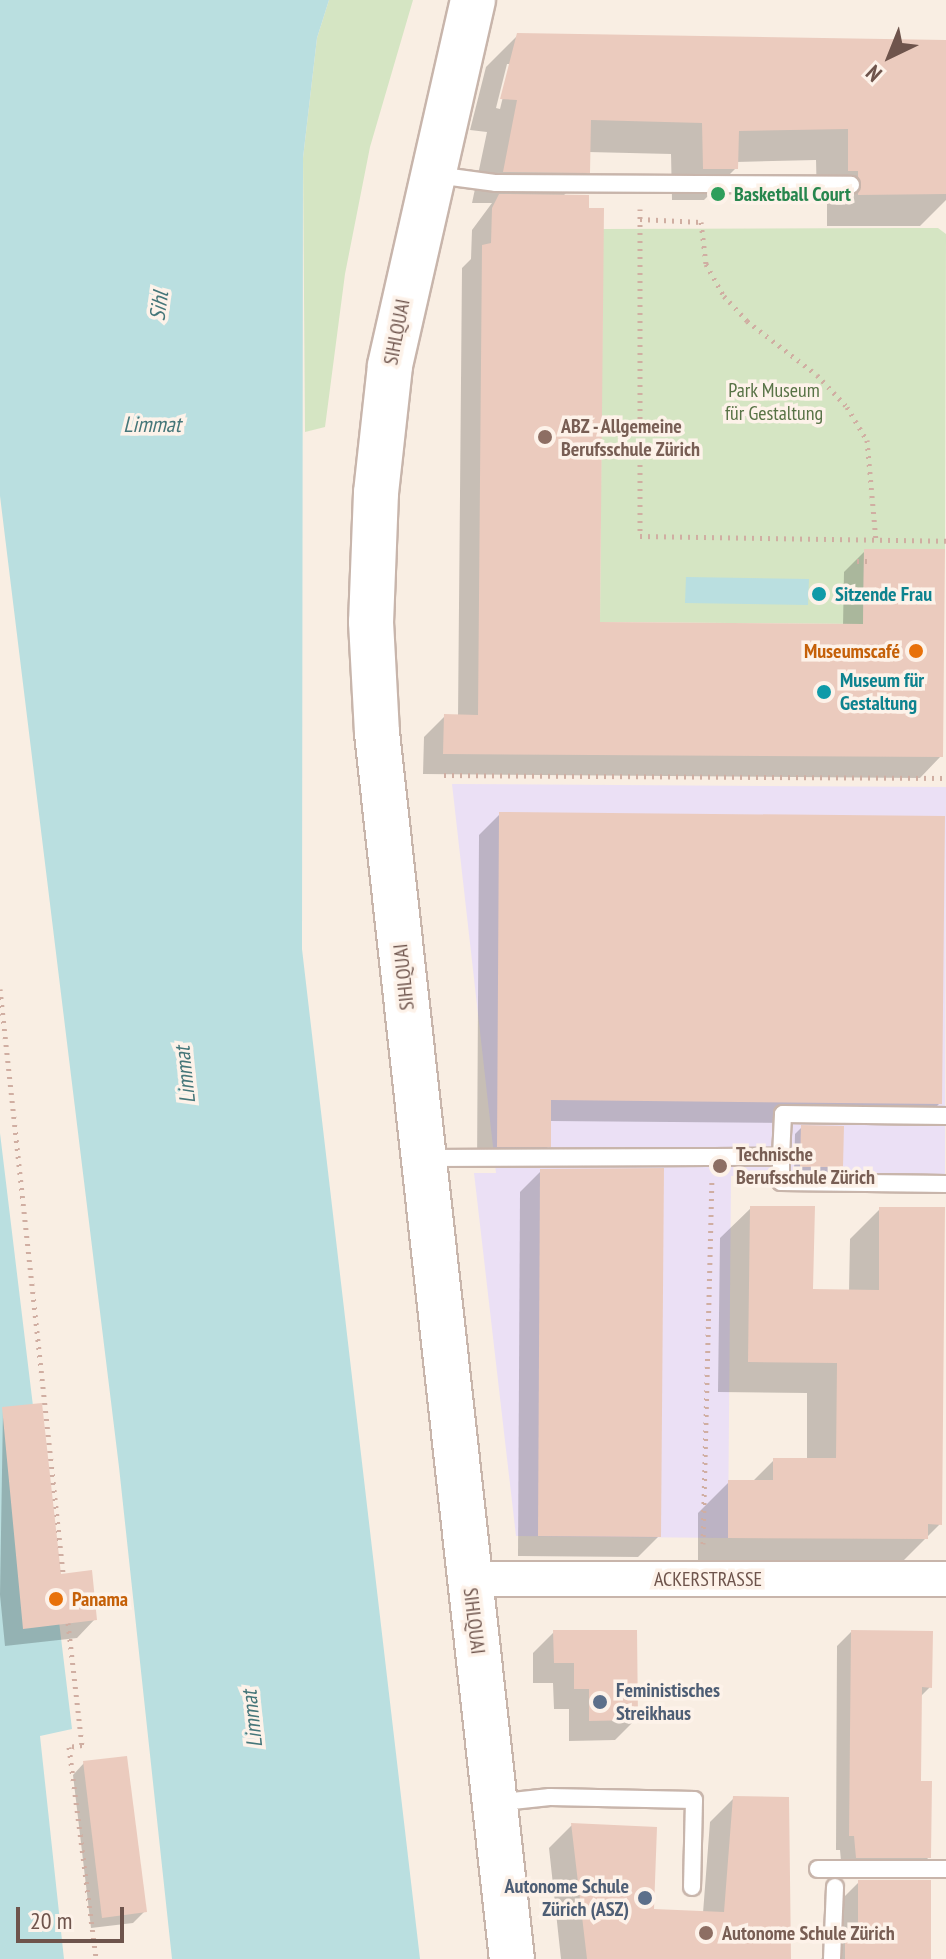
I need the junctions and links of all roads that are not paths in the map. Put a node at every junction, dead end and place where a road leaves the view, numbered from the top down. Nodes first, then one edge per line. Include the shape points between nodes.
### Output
1 (473, 0) edge
2 (430, 175) junction
3 (851, 185) dead end
4 (946, 1116) edge
5 (781, 1157) junction
6 (424, 1158) junction
7 (946, 1184) edge
8 (469, 1579) junction
9 (946, 1579) edge
10 (494, 1803) junction
11 (818, 1869) dead end
12 (946, 1869) edge
13 (692, 1887) dead end
14 (835, 1887) dead end
15 (512, 1959) edge
16 (832, 1959) edge

1 - 2 street, SIHLQUAI
2 - 3 lane via 496,183
2 - 6 street, SIHLQUAI via 390,366 376,493 371,622 377,733
4 - 5 lane via 783,1114
5 - 6 lane
5 - 7 lane via 781,1182
6 - 8 street, SIHLQUAI
8 - 9 street, ACKERSTRASSE
8 - 10 street, SIHLQUAI
10 - 13 lane via 550,1797 694,1800
10 - 15 street, SIHLQUAI
11 - 12 lane
14 - 16 lane

